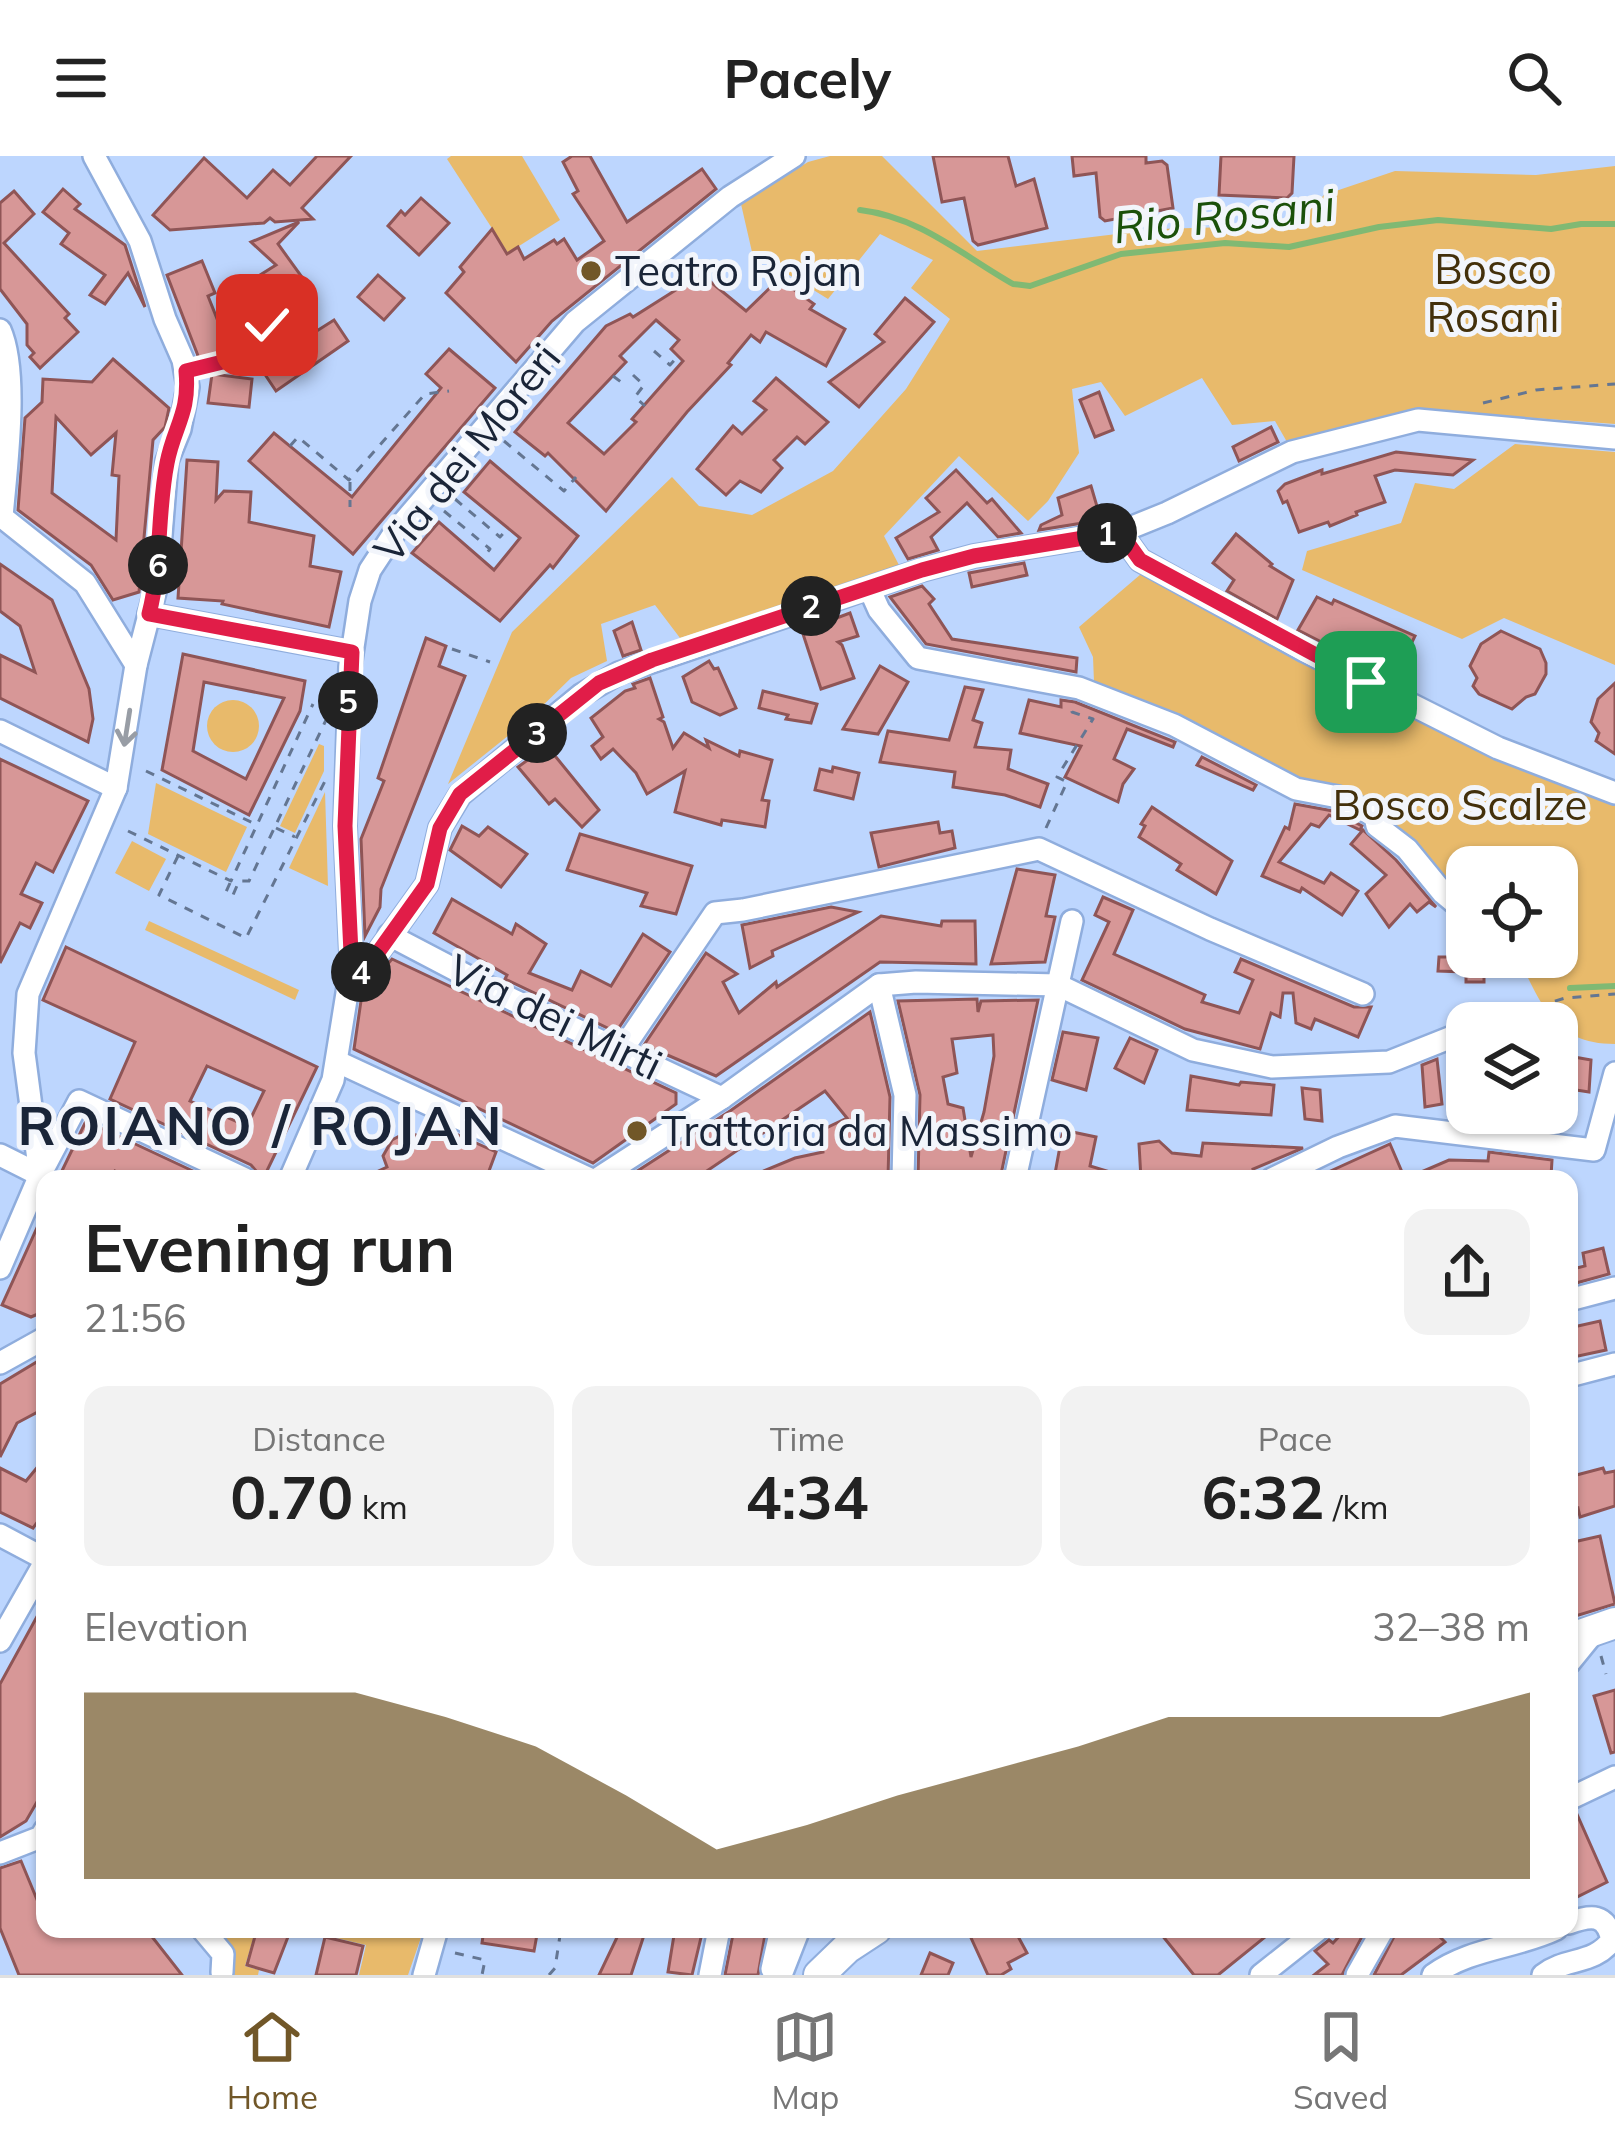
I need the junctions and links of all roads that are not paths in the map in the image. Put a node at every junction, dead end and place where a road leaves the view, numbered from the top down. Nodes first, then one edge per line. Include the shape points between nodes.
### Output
1 (94, 156) edge
2 (785, 158) edge
3 (0, 330) edge
4 (1615, 438) edge
5 (1120, 532) junction
6 (869, 590) junction
7 (149, 614) junction
8 (352, 652) junction
9 (136, 665) junction
10 (0, 730) edge
11 (116, 788) junction
12 (1615, 793) edge
13 (1446, 896) edge
14 (1072, 921) dead end
15 (389, 935) junction
16 (879, 986) junction
17 (1058, 986) junction
18 (348, 987) junction
19 (1363, 994) dead end
20 (1446, 1040) edge
21 (622, 1050) junction
22 (338, 1062) junction
23 (1615, 1073) edge
24 (722, 1098) junction
25 (0, 1155) edge
26 (39, 1170) edge
27 (43, 1170) edge
28 (226, 1170) edge
29 (294, 1170) edge
30 (574, 1170) edge
31 (608, 1170) edge
32 (903, 1170) edge
33 (1017, 1170) edge
34 (1297, 1170) edge
35 (36, 1173) edge
36 (36, 1184) edge
37 (0, 1268) edge
38 (1615, 1288) edge
39 (1578, 1298) edge
40 (36, 1343) edge
41 (0, 1363) edge
42 (1615, 1364) edge
43 (1578, 1374) edge
44 (0, 1535) edge
45 (36, 1556) edge
46 (36, 1577) edge
47 (0, 1641) edge
48 (1615, 1777) edge
49 (1578, 1795) edge
50 (36, 1838) edge
51 (0, 1852) edge
52 (1578, 1920) edge
53 (210, 1938) edge
54 (435, 1938) edge
55 (717, 1938) edge
56 (779, 1938) edge
57 (795, 1938) edge
58 (862, 1938) edge
59 (1308, 1938) edge
60 (1378, 1938) edge
61 (1537, 1938) edge
62 (222, 1972) dead end
63 (424, 1975) edge
64 (710, 1975) edge
65 (770, 1975) edge
66 (781, 1975) edge
67 (819, 1975) edge
68 (1261, 1975) edge
69 (1357, 1975) edge
70 (1433, 1975) edge
71 (1543, 1975) edge

1 - 7 street via 140,241 186,371
2 - 8 street, Via dei Moreri via 575,322 386,544 365,583
3 - 9 street via 9,379 2,518 85,583
4 - 5 street via 1399,422 1292,452
5 - 6 street via 974,556
5 - 12 street via 1140,560 1304,650 1498,748
6 - 13 street via 918,658 1078,688 1174,725 1296,789 1354,804 1376,816
6 - 15 street via 652,660 581,695 460,794 440,828 427,884
7 - 8 street
7 - 9 street
8 - 18 street, Via dei Moreri
9 -> 11 street
10 - 11 street
11 - 26 street via 28,994 23,1053
14 - 17 street
15 - 18 street
15 - 21 street, Via dei Mirti
16 - 17 street
16 - 24 street
16 - 32 street via 905,1095
17 - 20 street via 1193,1050 1272,1066 1389,1063
17 - 33 street
18 - 22 street, Via dei Moreri
19 - 21 street via 1039,848 715,913
21 - 24 street, Via dei Mirti
22 - 29 street, Via dei Moreri
22 - 30 street
23 - 34 street via 1594,1150 1396,1126
24 - 31 street
25 - 35 street
27 - 28 street via 79,1101
36 - 37 street
38 - 39 street
40 - 41 street
42 - 43 street
44 - 45 street
46 - 47 street
48 - 49 street
50 - 51 street
52 - 71 street via 1601,1918 1612,1940 1593,1959
53 - 62 street via 223,1954
54 - 63 street
55 - 64 street
56 - 65 street
57 - 66 street
58 - 67 main road
59 - 68 street
60 - 69 street
61 - 70 street via 1472,1954

